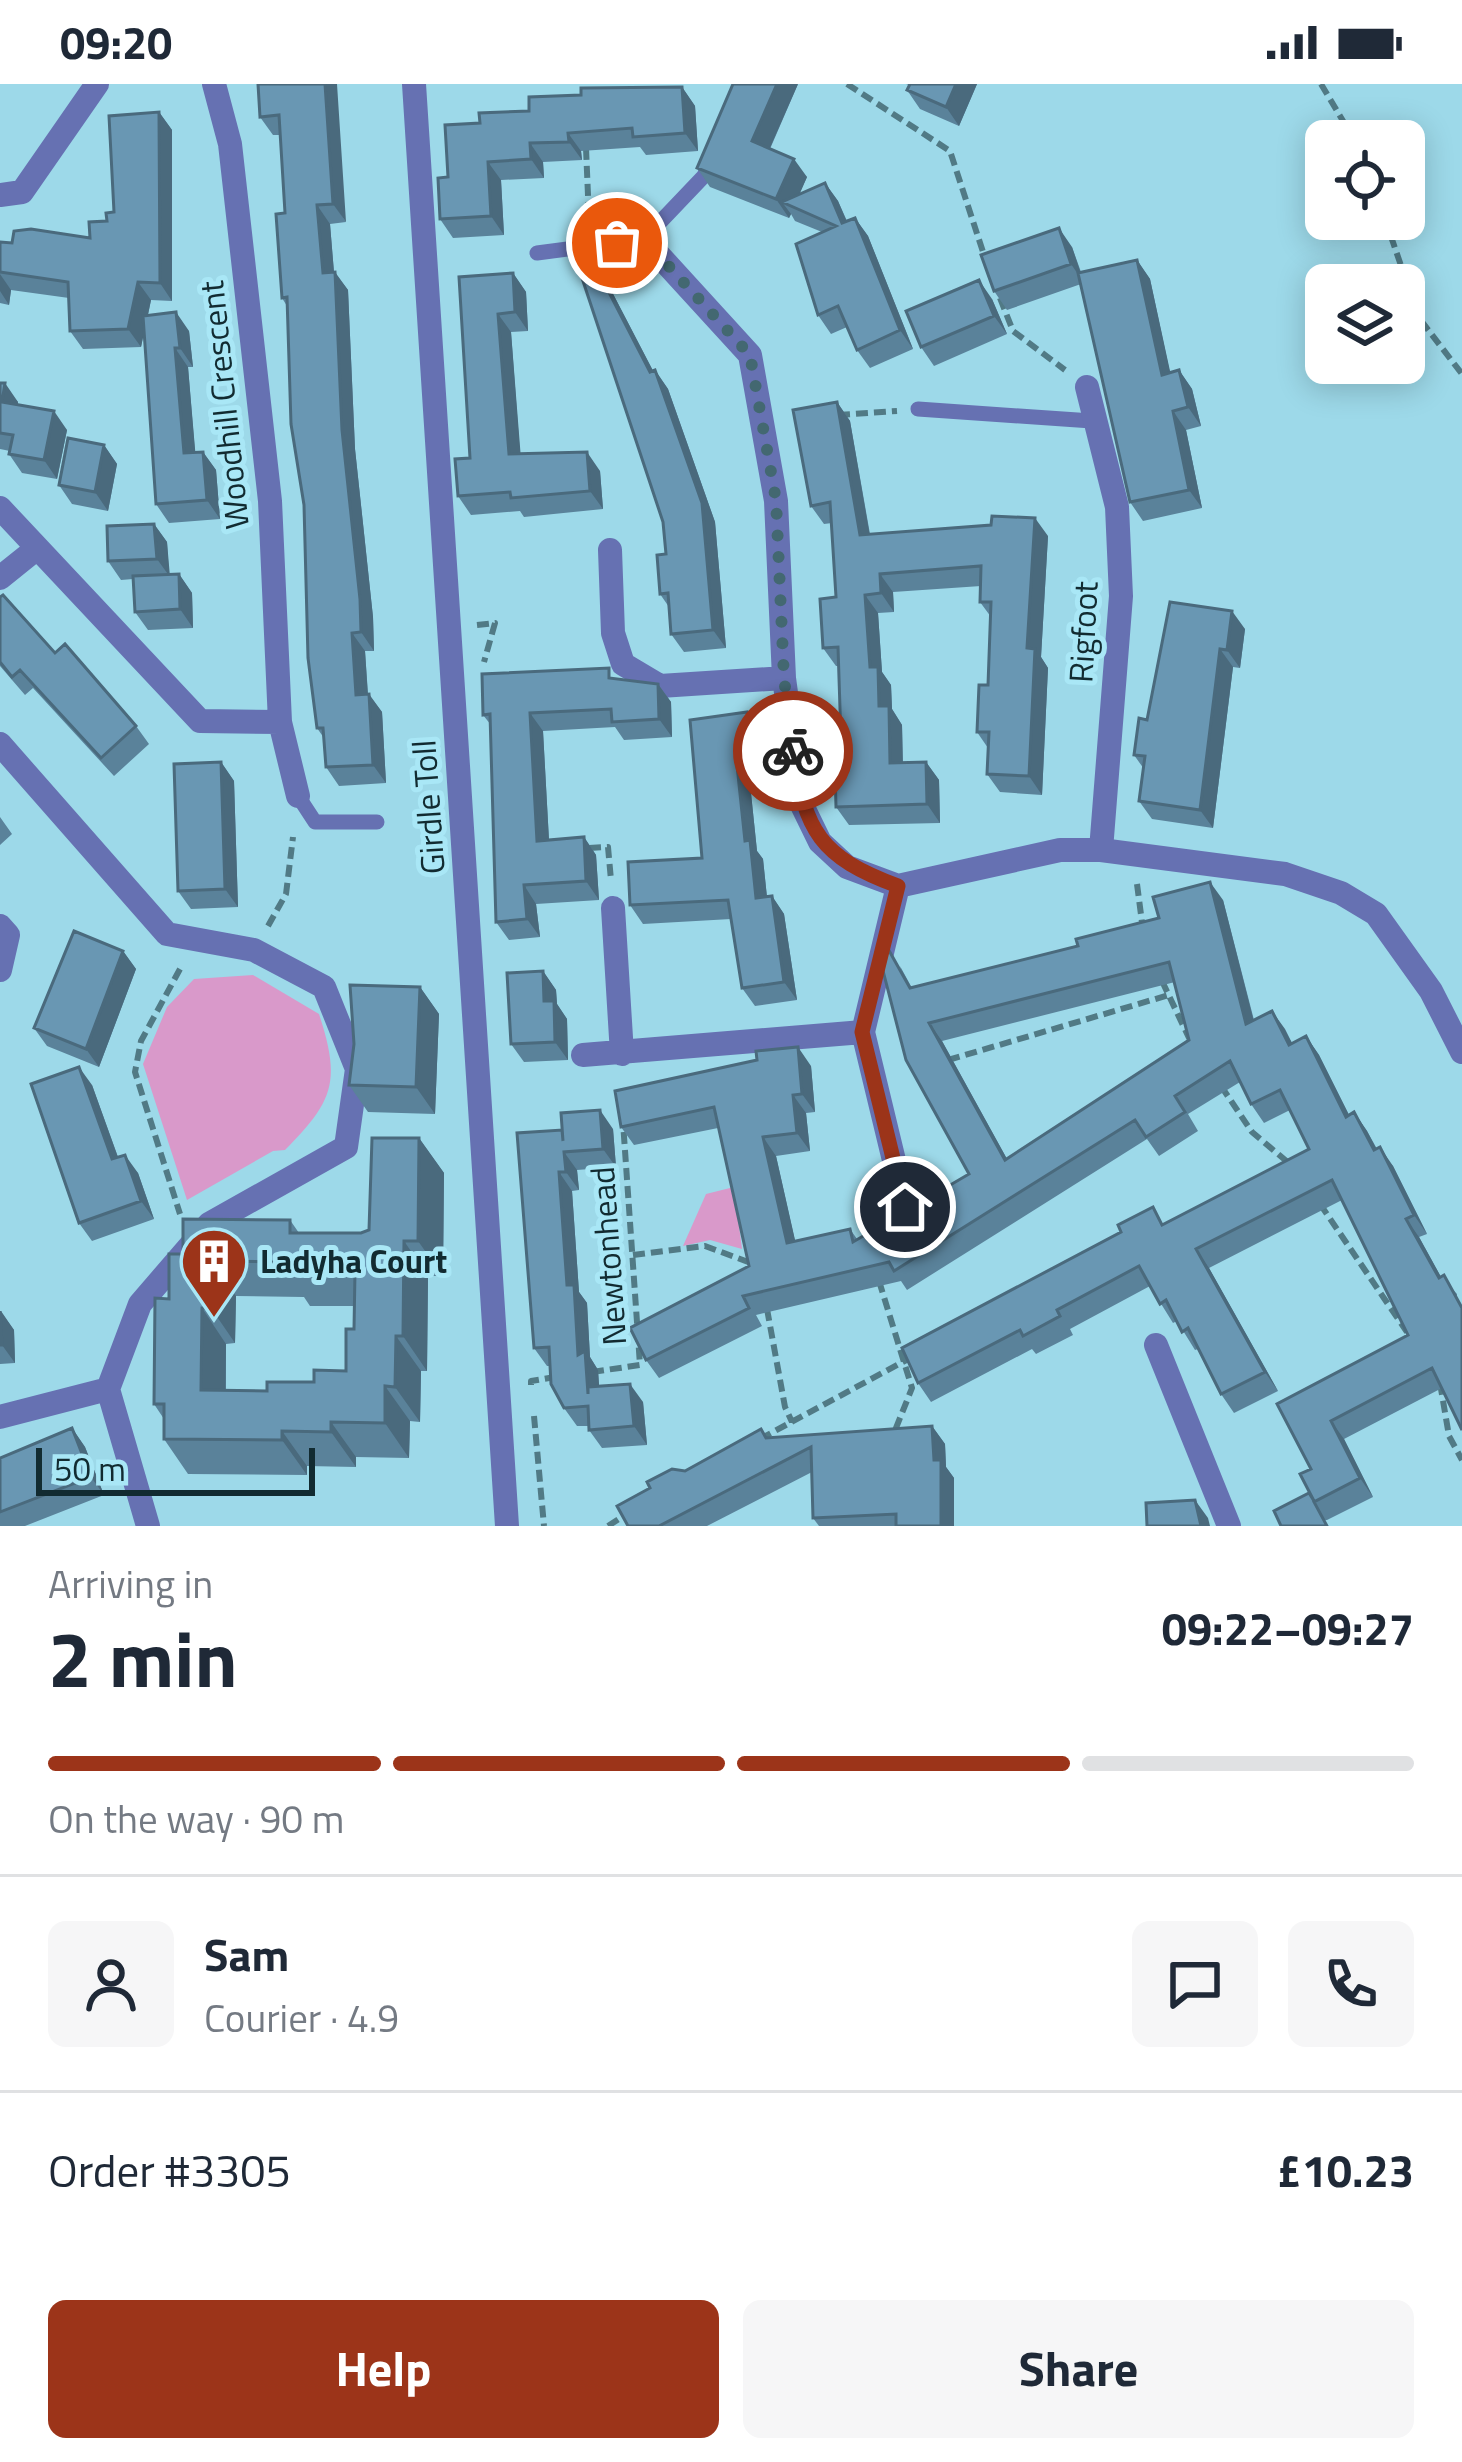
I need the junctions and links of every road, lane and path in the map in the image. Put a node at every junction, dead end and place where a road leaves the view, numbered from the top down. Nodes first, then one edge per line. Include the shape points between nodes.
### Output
1 (97, 84) edge
2 (214, 84) edge
3 (414, 84) edge
4 (847, 84) edge
5 (1321, 84) edge
6 (1342, 120) edge
7 (585, 130) edge
8 (720, 139) edge
9 (0, 195) edge
10 (644, 239) junction
11 (1392, 240) edge
12 (590, 246) junction
13 (537, 254) dead end
14 (989, 271) edge
15 (997, 291) edge
16 (1462, 374) edge
17 (1087, 387) joint
18 (918, 409) joint
19 (829, 415) edge
20 (1092, 421) junction
21 (0, 508) edge
22 (35, 549) junction
23 (610, 550) dead end
24 (0, 578) edge
25 (495, 623) dead end
26 (483, 667) dead end
27 (784, 678) junction
28 (280, 722) junction
29 (0, 744) edge
30 (298, 796) junction
31 (376, 822) dead end
32 (574, 849) edge
33 (1101, 850) junction
34 (1133, 854) junction
35 (898, 886) junction
36 (613, 908) joint
37 (0, 926) edge
38 (197, 940) junction
39 (1145, 946) edge
40 (254, 950) junction
41 (1153, 962) edge
42 (0, 970) edge
43 (1169, 995) junction
44 (862, 1032) junction
45 (1462, 1052) edge
46 (622, 1054) junction
47 (584, 1055) dead end
48 (1203, 1059) edge
49 (946, 1061) edge
50 (1215, 1077) edge
51 (623, 1121) edge
52 (1289, 1163) junction
53 (1298, 1172) edge
54 (1268, 1173) edge
55 (1311, 1191) edge
56 (905, 1207) edge
57 (190, 1246) junction
58 (633, 1255) junction
59 (875, 1266) edge
60 (756, 1277) edge
61 (762, 1294) edge
62 (1156, 1345) dead end
63 (1418, 1348) edge
64 (922, 1351) edge
65 (902, 1362) junction
66 (1439, 1381) edge
67 (108, 1389) junction
68 (0, 1417) edge
69 (792, 1422) junction
70 (888, 1446) edge
71 (744, 1448) edge
72 (1462, 1460) edge
73 (645, 1504) edge
74 (148, 1526) edge
75 (507, 1526) edge
76 (544, 1526) edge
77 (608, 1526) edge
78 (1229, 1526) edge

1 - 9 street via 22,192
2 - 28 street, Woodhill Crescent via 230,144 270,502
3 - 75 street, Girdle Toll
4 - 14 path via 950,151
5 - 6 path
7 - 12 path
8 - 10 lane via 704,176
10 - 12 lane
10 - 27 street via 750,355 776,500
11 - 16 path via 1419,318
12 - 13 lane
15 - 17 path via 1013,331
17 - 20 street, Rigfoot
18 - 19 path
18 - 20 lane
20 - 33 street, Rigfoot via 1117,507 1121,596
21 - 22 street
22 - 24 street
22 - 28 street via 200,721
23 - 27 street via 613,633 623,664 660,686
25 - 26 path
27 - 35 street via 801,803 820,842 847,867
28 - 30 street, Woodhill Crescent
29 - 38 street via 167,934
30 - 31 lane via 314,821
30 - 40 path via 286,894
32 - 36 path via 608,847
33 - 34 street
33 - 35 street via 1060,850
34 - 39 path
34 - 45 street via 1286,874 1376,914
35 - 44 street
36 - 46 street
37 - 42 street via 8,935
38 - 40 street
38 - 57 path via 141,1041 135,1072
40 - 57 street via 324,987 357,1069 346,1147 209,1224
41 - 43 path
43 - 48 path
43 - 49 path
44 - 46 street
44 - 56 street
46 - 47 street
50 - 52 path via 1252,1132
51 - 58 path, Newtonhead
52 - 53 path
52 - 54 path
55 - 63 path
57 - 67 street via 140,1304
58 - 60 path via 705,1246 750,1260
58 - 76 path, Newtonhead via 640,1365 531,1381
59 - 65 path
61 - 69 path
62 - 78 street
64 - 65 path
65 - 69 path
65 - 70 path via 912,1388
66 - 72 path
67 - 68 street
67 - 74 street
69 - 71 path
73 - 77 path

